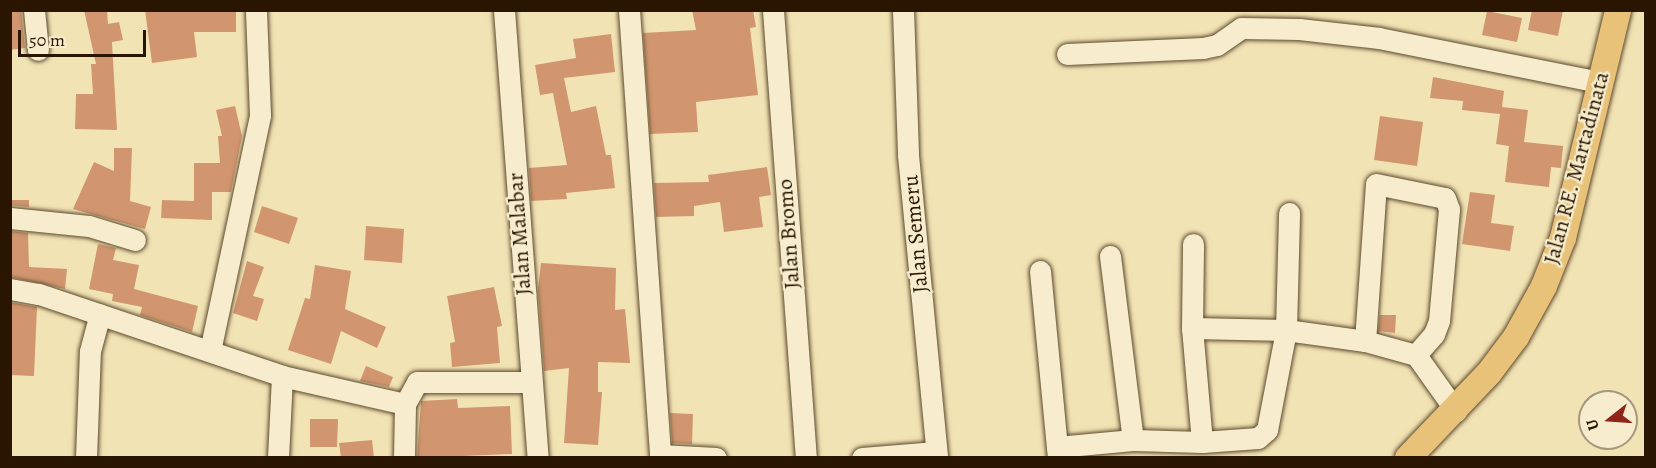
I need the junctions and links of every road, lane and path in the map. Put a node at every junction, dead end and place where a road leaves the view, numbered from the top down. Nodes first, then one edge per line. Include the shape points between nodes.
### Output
1 (34, 10) edge
2 (256, 10) edge
3 (504, 10) edge
4 (629, 10) edge
5 (773, 10) edge
6 (903, 10) edge
7 (1618, 10) edge
8 (38, 50) dead end
9 (1067, 54) dead end
10 (1600, 82) junction
11 (1288, 213) dead end
12 (10, 218) edge
13 (135, 240) dead end
14 (1193, 244) dead end
15 (1110, 256) dead end
16 (1040, 271) dead end
17 (10, 289) edge
18 (100, 314) junction
19 (1192, 328) junction
20 (1286, 330) junction
21 (1365, 341) junction
22 (210, 351) junction
23 (1416, 355) junction
24 (282, 376) junction
25 (531, 382) junction
26 (405, 404) junction
27 (1456, 411) junction
28 (1133, 440) junction
29 (1202, 442) junction
30 (1165, 450) edge
31 (1058, 452) edge
32 (936, 455) edge
33 (660, 456) edge
34 (86, 458) edge
35 (278, 458) edge
36 (404, 458) edge
37 (538, 458) edge
38 (716, 458) edge
39 (806, 458) edge
40 (862, 458) edge
41 (1408, 458) edge

1 - 8 street
2 - 22 street via 260,115
3 - 25 street, Jalan Malabar
4 - 33 street
5 - 39 street, Jalan Bromo
6 - 32 street, Jalan Semeru via 908,155
7 - 10 main road, Jalan RE. Martadinata
9 - 10 street via 1203,48 1217,45 1241,28 1299,29 1390,40
10 - 27 main road, Jalan RE. Martadinata via 1563,238 1544,286 1516,337
11 - 20 street
12 - 13 street via 89,226
14 - 19 street
15 - 28 street
16 - 31 street
17 - 18 street
18 - 22 street
18 - 34 street via 90,351
19 - 20 street
19 - 29 street
20 - 21 street
20 - 29 street via 1265,433 1258,438
21 - 23 street
21 - 23 street via 1376,184 1445,198 1449,209 1439,321 1434,334
22 - 24 street
23 - 27 street
24 - 26 street
24 - 35 street
25 - 26 street via 422,380 412,388
25 - 37 street, Jalan Malabar
26 - 36 street
27 - 41 main road, Jalan RE. Martadinata
28 - 30 street
28 - 31 street
29 - 30 street
32 - 40 street
33 - 38 street

